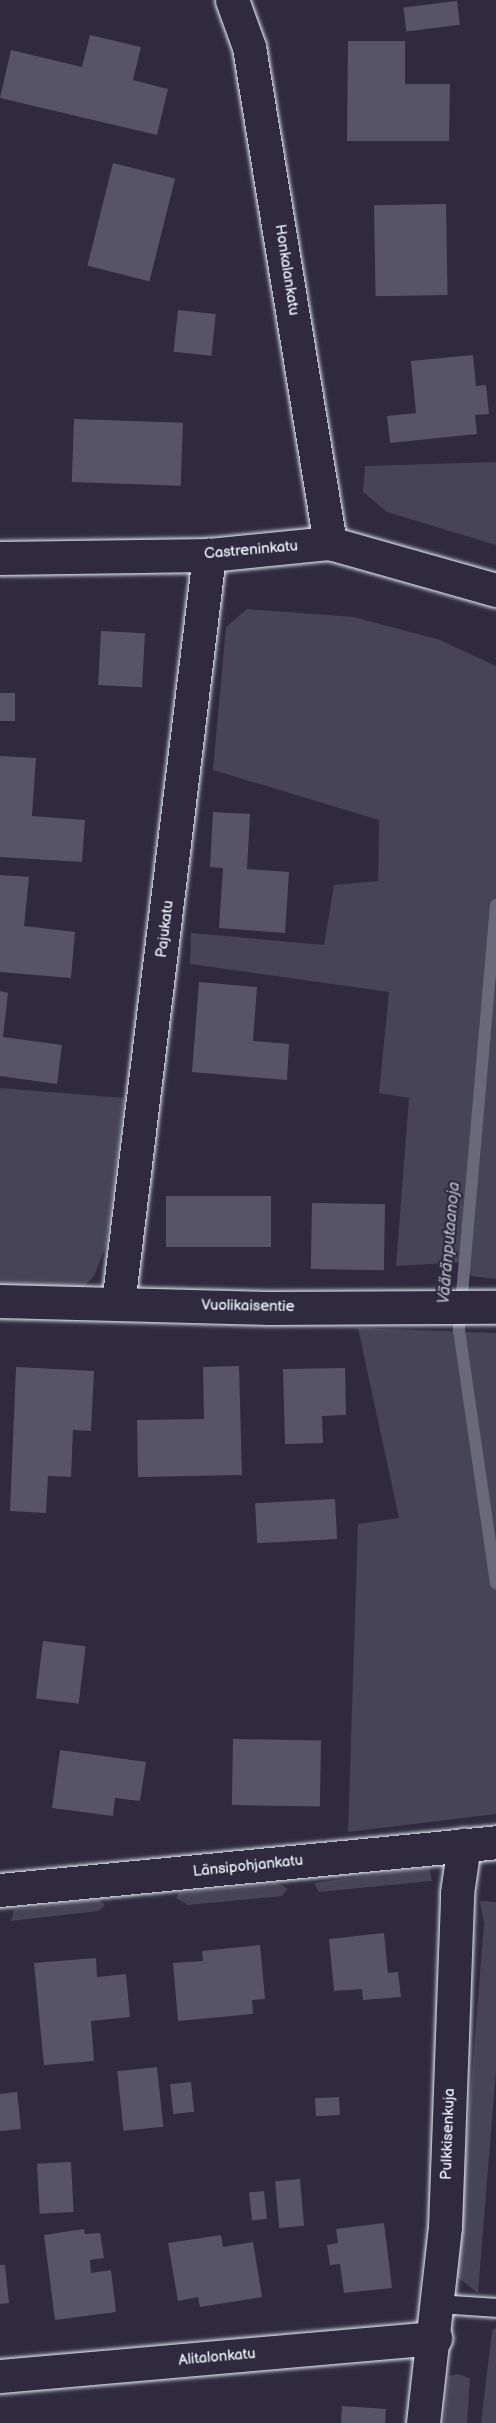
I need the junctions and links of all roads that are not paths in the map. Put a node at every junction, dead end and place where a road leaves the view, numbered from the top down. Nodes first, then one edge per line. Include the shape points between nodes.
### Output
1 (232, 0) edge
2 (330, 543) junction
3 (209, 555) junction
4 (0, 558) edge
5 (496, 590) edge
6 (0, 1301) edge
7 (118, 1304) junction
8 (492, 1307) edge
9 (480, 1844) edge
10 (0, 1890) edge
11 (438, 2304) junction
12 (496, 2308) edge
13 (435, 2338) junction
14 (0, 2376) edge
15 (423, 2423) edge

1 - 2 street, Honkalankatu via 249,47
2 - 3 street, Castreninkatu
2 - 5 street, Castreninkatu
3 - 4 street, Castreninkatu
3 - 7 street, Pajukatu
6 - 7 street, Vuolikaisentie
7 - 8 street, Vuolikaisentie
9 - 10 street, Länsipohjankatu
9 - 11 street, Pulkkisenkuja via 457,1893 445,2227
11 - 12 lane
11 - 13 street, Pulkkisenkuja
13 - 14 street, Alitalonkatu
13 - 15 street, Pulkkisenkuja

